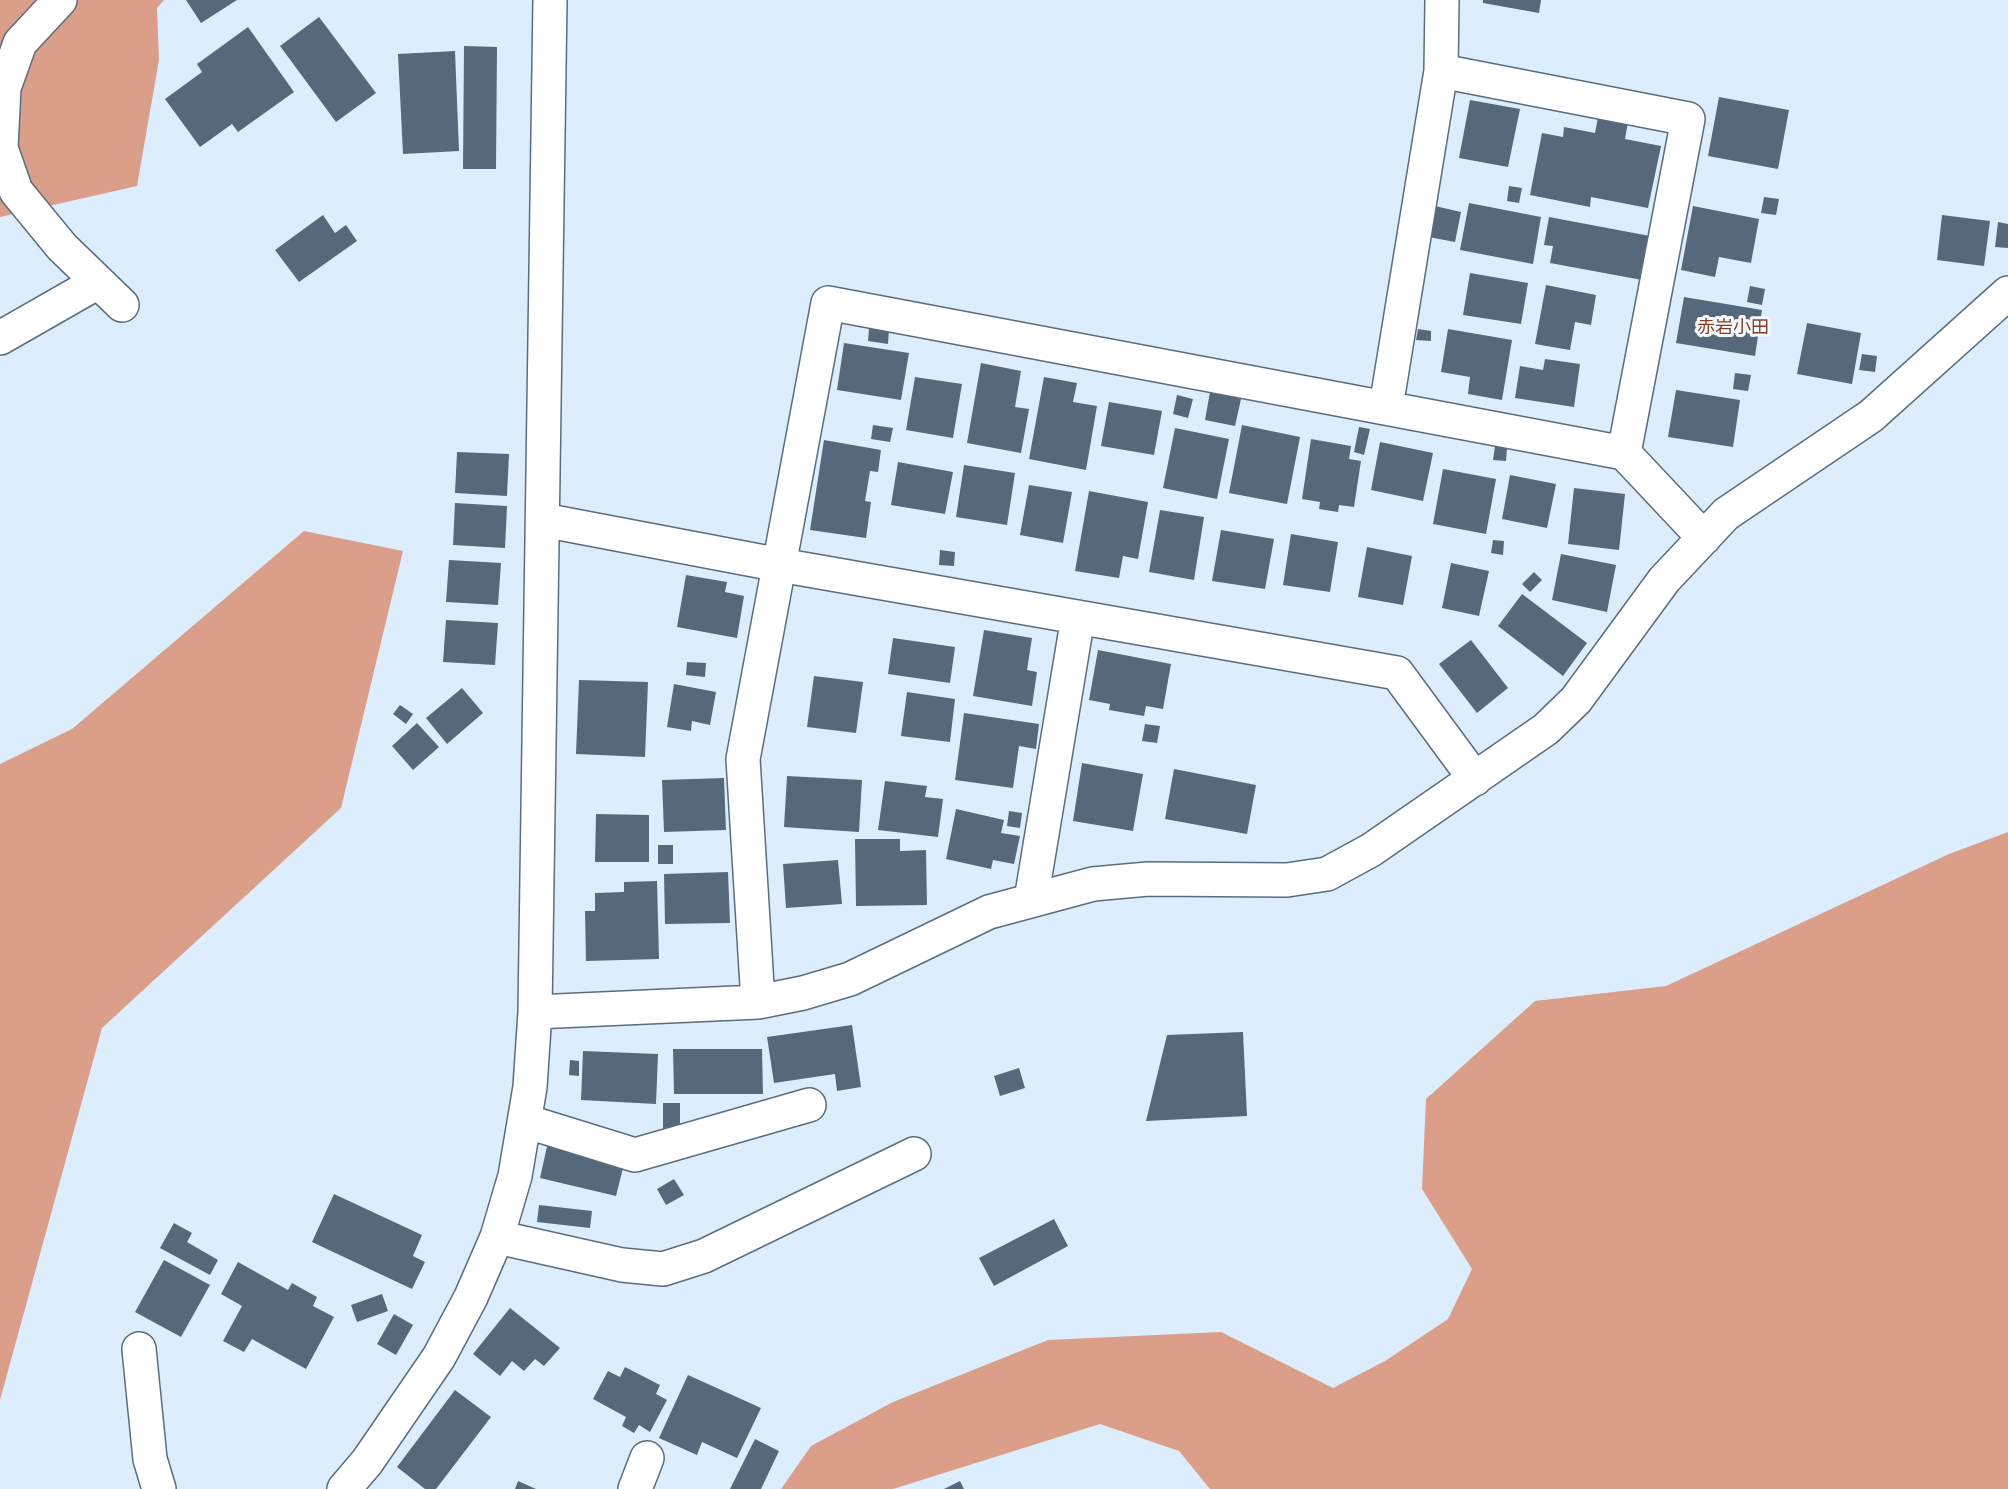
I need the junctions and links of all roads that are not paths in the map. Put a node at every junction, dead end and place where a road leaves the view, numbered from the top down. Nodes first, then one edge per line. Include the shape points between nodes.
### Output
1 (60, 0) edge
2 (550, 0) edge
3 (1442, 0) edge
4 (1441, 70) junction
5 (98, 282) junction
6 (2008, 293) edge
7 (122, 305) dead end
8 (0, 338) edge
9 (1386, 407) junction
10 (1624, 453) junction
11 (543, 520) junction
12 (1704, 538) junction
13 (780, 565) junction
14 (1078, 617) junction
15 (1475, 779) junction
16 (1031, 900) junction
17 (758, 1002) junction
18 (535, 1012) junction
19 (808, 1105) dead end
20 (525, 1121) junction
21 (914, 1154) dead end
22 (497, 1238) junction
23 (139, 1349) dead end
24 (648, 1458) dead end
25 (370, 1476) edge
26 (159, 1489) edge
27 (344, 1489) edge
28 (635, 1489) edge

1 - 5 street via 20,43 4,88 1,148 16,191 62,247
2 - 11 street
3 - 4 street
4 - 9 street
4 - 10 street via 1688,119
5 - 7 street
5 - 8 street
6 - 12 street via 1871,416 1726,514
9 - 10 street
9 - 13 street via 828,303
10 - 12 street
11 - 13 street
11 - 18 street
12 - 15 street via 1664,580 1576,700 1546,729
13 - 14 street
13 - 17 street via 743,759
14 - 15 street via 1397,673
14 - 16 street
15 - 16 street via 1371,850 1327,874 1287,880 1148,879 1093,884
16 - 17 street via 989,912 850,979
17 - 18 street
18 - 20 street
19 - 20 street via 635,1155
20 - 22 street via 515,1176
21 - 22 street via 704,1256 663,1269 622,1265
22 - 25 street via 439,1358
23 - 26 street via 150,1459
24 - 28 street
25 - 27 street

